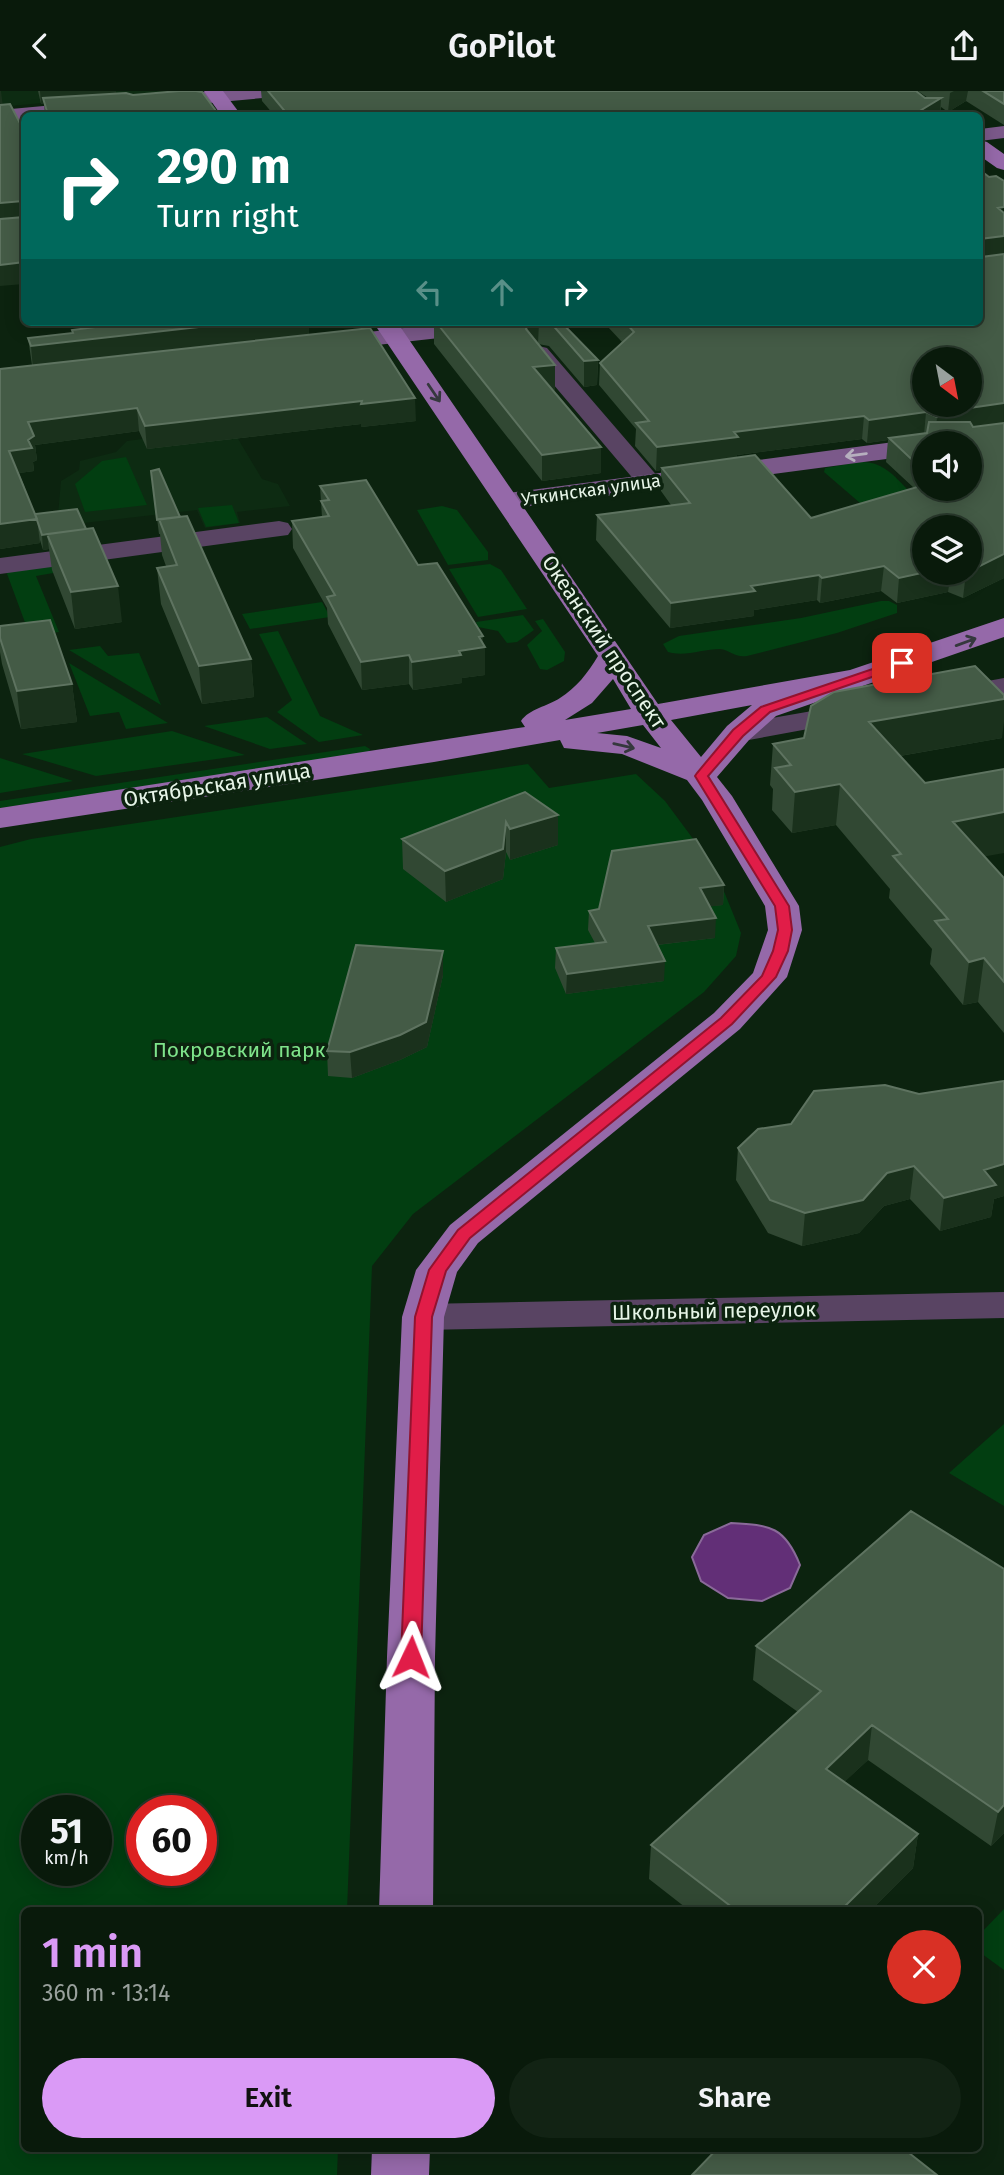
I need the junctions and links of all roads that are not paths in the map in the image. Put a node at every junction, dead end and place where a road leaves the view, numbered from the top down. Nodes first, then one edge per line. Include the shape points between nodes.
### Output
1 (274, 91) edge
2 (245, 93) edge
3 (215, 94) edge
4 (46, 112) edge
5 (229, 112) edge
6 (21, 114) edge
7 (0, 116) edge
8 (1004, 132) edge
9 (983, 135) edge
10 (983, 148) edge
11 (1004, 164) edge
12 (390, 329) edge
13 (525, 333) edge
14 (304, 347) edge
15 (912, 448) edge
16 (650, 483) junction
17 (508, 501) junction
18 (279, 529) dead end
19 (0, 566) edge
20 (1004, 627) edge
21 (613, 656) junction
22 (855, 677) junction
23 (1004, 687) edge
24 (923, 701) edge
25 (882, 708) edge
26 (649, 713) junction
27 (738, 733) junction
28 (434, 753) junction
29 (701, 776) junction
30 (0, 818) edge
31 (1004, 1305) edge
32 (423, 1317) junction
33 (406, 1907) edge
34 (401, 2152) edge
35 (400, 2175) edge

1 - 2 main road
2 - 3 main road
3 - 4 main road
3 - 5 main road
6 - 7 main road
8 - 9 main road
10 - 11 main road
12 - 13 main road
12 - 14 main road
12 -> 17 main road, Океанский проспект
13 - 16 street
15 -> 16 main road, Уткинская улица
16 - 17 main road, Уткинская улица
17 - 21 main road, Океанский проспект
18 - 19 street
22 -> 20 main road
21 - 22 main road via 646,678 696,691
21 - 26 main road, Океанский проспект
21 - 28 main road via 597,683 577,702 550,716
22 - 26 main road
22 - 27 main road via 765,710
23 - 24 street
25 - 27 street
26 - 28 main road
26 - 29 main road, Океанский проспект
27 - 29 main road
28 -> 29 main road via 594,741 627,745
28 - 30 main road, Октябрьская улица
29 - 32 main road, Океанский проспект via 782,906 785,930 769,977 727,1021 464,1234 437,1270
31 - 32 street, Школьный переулок
32 - 33 main road, Океанский проспект
34 - 35 main road

